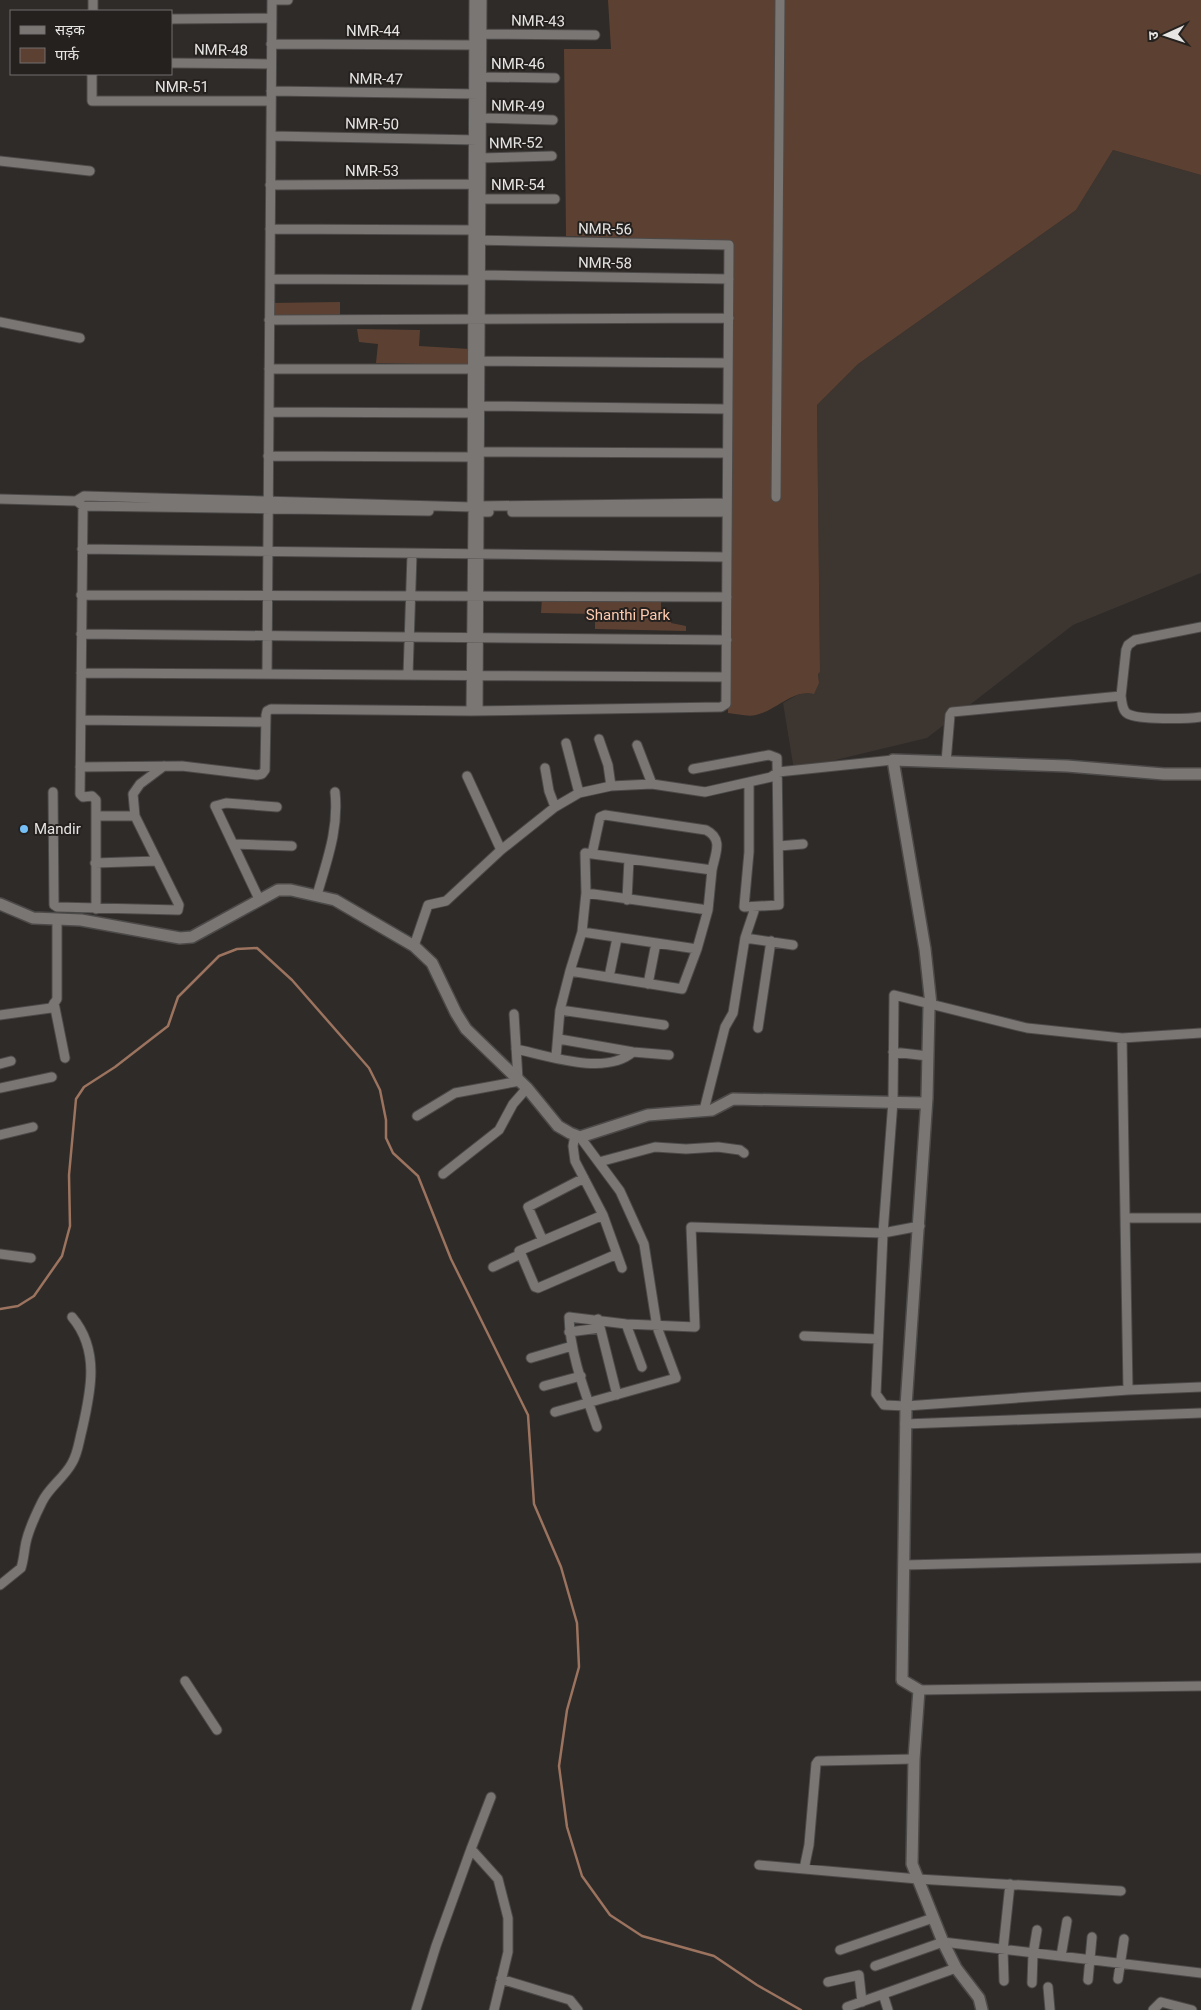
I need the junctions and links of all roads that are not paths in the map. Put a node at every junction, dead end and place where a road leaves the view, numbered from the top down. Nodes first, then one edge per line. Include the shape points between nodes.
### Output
1 (272, 0) edge
2 (288, 0) edge
3 (474, 0) edge
4 (482, 0) edge
5 (780, 0) edge
6 (272, 18) junction
7 (172, 19) edge
8 (482, 34) junction
9 (595, 35) dead end
10 (271, 44) junction
11 (474, 45) junction
12 (172, 63) edge
13 (271, 64) junction
14 (92, 75) edge
15 (481, 77) junction
16 (555, 78) dead end
17 (271, 91) junction
18 (477, 94) junction
19 (271, 101) junction
20 (481, 118) junction
21 (553, 120) dead end
22 (271, 136) junction
23 (477, 140) junction
24 (552, 156) dead end
25 (481, 158) junction
26 (0, 161) edge
27 (90, 171) dead end
28 (473, 184) junction
29 (270, 185) junction
30 (480, 199) junction
31 (555, 199) dead end
32 (270, 230) junction
33 (473, 230) junction
34 (477, 240) junction
35 (477, 278) junction
36 (729, 278) junction
37 (270, 279) junction
38 (729, 318) junction
39 (476, 319) junction
40 (269, 320) junction
41 (0, 322) edge
42 (80, 338) dead end
43 (480, 362) junction
44 (728, 363) junction
45 (269, 369) junction
46 (472, 369) junction
47 (476, 409) junction
48 (727, 409) junction
49 (268, 412) junction
50 (726, 453) junction
51 (476, 454) junction
52 (268, 456) junction
53 (776, 497) dead end
54 (0, 499) edge
55 (80, 503) junction
56 (268, 505) junction
57 (726, 508) junction
58 (475, 510) junction
59 (82, 550) junction
60 (268, 552) junction
61 (412, 554) junction
62 (475, 554) junction
63 (726, 557) junction
64 (81, 594) junction
65 (411, 595) junction
66 (267, 596) junction
67 (475, 597) junction
68 (727, 598) junction
69 (1201, 627) edge
70 (81, 634) junction
71 (267, 636) junction
72 (409, 637) junction
73 (475, 638) junction
74 (727, 640) junction
75 (81, 673) junction
76 (267, 674) junction
77 (408, 675) junction
78 (475, 676) junction
79 (726, 677) junction
80 (1121, 696) junction
81 (475, 711) junction
82 (1201, 717) edge
83 (81, 720) junction
84 (265, 722) junction
85 (599, 739) dead end
86 (566, 743) dead end
87 (637, 745) dead end
88 (893, 760) junction
89 (946, 762) junction
90 (165, 766) junction
91 (80, 767) junction
92 (545, 768) dead end
93 (693, 769) dead end
94 (778, 772) junction
95 (1201, 774) edge
96 (467, 776) dead end
97 (749, 782) junction
98 (652, 784) junction
99 (611, 786) junction
100 (53, 792) dead end
101 (335, 792) dead end
102 (579, 793) junction
103 (555, 807) junction
104 (276, 808) dead end
105 (96, 816) junction
106 (135, 816) junction
107 (232, 844) junction
108 (803, 844) dead end
109 (292, 846) dead end
110 (779, 846) junction
111 (501, 850) junction
112 (592, 854) junction
113 (629, 859) junction
114 (157, 861) junction
115 (95, 863) junction
116 (712, 870) junction
117 (586, 893) junction
118 (317, 895) junction
119 (259, 899) junction
120 (628, 900) junction
121 (0, 904) edge
122 (755, 908) junction
123 (96, 909) junction
124 (708, 910) junction
125 (57, 919) junction
126 (582, 932) junction
127 (617, 938) junction
128 (745, 938) junction
129 (771, 941) junction
130 (656, 943) junction
131 (793, 944) dead end
132 (414, 946) junction
133 (697, 949) junction
134 (570, 971) junction
135 (609, 977) junction
136 (648, 984) junction
137 (54, 1003) junction
138 (931, 1005) junction
139 (560, 1010) junction
140 (0, 1014) edge
141 (514, 1014) dead end
142 (664, 1025) dead end
143 (758, 1028) dead end
144 (1201, 1034) edge
145 (1122, 1038) junction
146 (559, 1039) junction
147 (516, 1049) junction
148 (633, 1052) junction
149 (893, 1052) junction
150 (669, 1055) dead end
151 (928, 1056) junction
152 (556, 1057) junction
153 (65, 1058) dead end
154 (11, 1061) dead end
155 (0, 1064) edge
156 (52, 1076) dead end
157 (522, 1082) junction
158 (0, 1088) edge
159 (894, 1101) junction
160 (926, 1101) junction
161 (704, 1110) junction
162 (417, 1116) dead end
163 (33, 1127) dead end
164 (0, 1135) edge
165 (578, 1136) junction
166 (744, 1153) dead end
167 (599, 1162) junction
168 (443, 1174) dead end
169 (584, 1178) junction
170 (603, 1215) junction
171 (1126, 1218) junction
172 (1201, 1218) edge
173 (920, 1226) junction
174 (883, 1233) junction
175 (543, 1241) junction
176 (0, 1254) edge
177 (521, 1254) junction
178 (617, 1254) junction
179 (31, 1258) dead end
180 (493, 1267) dead end
181 (622, 1268) dead end
182 (72, 1317) dead end
183 (599, 1324) junction
184 (626, 1324) junction
185 (657, 1327) junction
186 (569, 1332) junction
187 (804, 1336) dead end
188 (878, 1339) junction
189 (572, 1346) junction
190 (531, 1358) dead end
191 (642, 1367) dead end
192 (581, 1376) junction
193 (544, 1386) dead end
194 (1201, 1387) edge
195 (1128, 1390) junction
196 (618, 1395) junction
197 (589, 1402) junction
198 (906, 1406) junction
199 (555, 1412) dead end
200 (1201, 1413) edge
201 (905, 1424) junction
202 (597, 1427) dead end
203 (1201, 1558) edge
204 (904, 1565) junction
205 (0, 1585) edge
206 (185, 1681) dead end
207 (1201, 1686) edge
208 (919, 1690) junction
209 (217, 1730) dead end
210 (914, 1759) junction
211 (491, 1797) dead end
212 (470, 1849) junction
213 (759, 1865) dead end
214 (804, 1869) junction
215 (918, 1879) junction
216 (1010, 1884) junction
217 (1121, 1891) dead end
218 (933, 1918) junction
219 (1067, 1921) dead end
220 (1037, 1930) dead end
221 (1092, 1937) dead end
222 (1124, 1940) dead end
223 (943, 1942) junction
224 (840, 1950) dead end
225 (1003, 1950) junction
226 (1033, 1954) junction
227 (1061, 1956) junction
228 (1089, 1959) junction
229 (1121, 1962) junction
230 (876, 1966) dead end
231 (956, 1968) junction
232 (1201, 1973) edge
233 (500, 1979) junction
234 (1118, 1979) dead end
235 (1088, 1980) dead end
236 (1004, 1981) dead end
237 (828, 1982) dead end
238 (1032, 1983) dead end
239 (1048, 1986) dead end
240 (883, 1994) junction
241 (862, 2002) junction
242 (847, 2007) dead end
243 (416, 2010) edge
244 (494, 2010) edge
245 (578, 2010) edge
246 (888, 2010) edge
247 (982, 2010) edge
248 (1050, 2010) edge
249 (1154, 2010) edge
250 (1192, 2010) edge

1 - 2 street
1 - 6 street
3 - 11 street
4 - 8 street
5 - 53 street
6 - 7 street
6 - 10 street
8 - 9 street, NMR-43
8 - 15 street
10 - 11 street, NMR-44
10 - 13 street
11 - 18 street
12 - 13 street, NMR-48
13 - 17 street
14 - 19 street, NMR-51 via 92,101
15 - 16 street, NMR-46
15 - 18 street
17 - 18 street, NMR-47
17 - 19 street
18 - 20 street
18 - 23 street
19 - 22 street
20 - 21 street, NMR-49
20 - 23 street
22 - 23 street, NMR-50
22 - 29 street
23 - 25 street
23 - 28 street
24 - 25 street, NMR-52
25 - 30 street
26 - 27 street
28 - 29 street, NMR-53
28 - 33 street
29 - 32 street
30 - 31 street, NMR-54
30 - 34 street
32 - 33 street
32 - 37 street
33 - 34 street
34 - 35 street
34 - 36 street, NMR-56 via 729,244
35 - 36 street, NMR-58
35 - 37 street, NMR-58
35 - 39 street
36 - 38 street
37 - 40 street
38 - 39 street
38 - 44 street
39 - 40 street
39 - 43 street
39 - 46 street
40 - 45 street
41 - 42 street
43 - 44 street
43 - 47 street
44 - 48 street
45 - 46 street
45 - 49 street
46 - 47 street
47 - 48 street
47 - 49 street
47 - 51 street
48 - 50 street
49 - 52 street
50 - 51 street
50 - 57 street
51 - 52 street
51 - 58 street
52 - 56 street
54 - 55 street
55 - 56 street via 84,496
55 - 59 street
56 - 58 street
56 - 60 street
57 - 58 street
57 - 63 street
58 - 62 street
59 - 60 street
59 - 64 street
60 - 61 street
60 - 66 street
61 - 62 street
61 - 65 street
62 - 63 street
62 - 67 street
63 - 68 street
64 - 66 street
64 - 70 street
65 - 66 street
65 - 67 street
65 - 72 street
66 - 71 street
67 - 68 street
67 - 73 street
68 - 74 street
69 - 80 street via 1135,640 1128,645
70 - 71 street
70 - 75 street
71 - 72 street
71 - 76 street
72 - 73 street
72 - 77 street
73 - 74 street
73 - 78 street
74 - 79 street
75 - 76 street
75 - 83 street
76 - 77 street
77 - 78 street
78 - 79 street
78 - 81 street
79 - 81 street via 727,699 721,707
80 - 82 street via 1124,709 1130,715
80 - 89 street via 952,712
81 - 84 street via 271,708
83 - 84 street
83 - 91 street
84 - 90 street via 265,770 262,774
85 - 99 street
86 - 102 street
87 - 98 street
88 - 89 street
88 - 94 street
88 - 138 street via 925,949
89 - 95 street
90 - 91 street
90 - 106 street via 140,784 133,794
91 - 105 street via 81,796 95,798
92 - 103 street
93 - 94 street via 769,755 777,758
94 - 97 street via 771,778
94 - 110 street
96 - 111 street
97 - 98 street via 705,792
97 - 122 street via 749,852 744,907
98 - 99 street
99 - 102 street
100 - 123 street via 54,905
101 - 118 street via 334,837
102 - 103 street
103 - 111 street
104 - 107 street via 226,803 215,806
105 - 106 street
105 - 115 street
106 - 114 street
107 - 109 street
107 - 119 street
108 - 110 street
110 - 122 street via 779,906
111 - 132 street via 446,901 428,905
112 - 113 street
112 - 116 street via 597,823 605,815 706,830 714,834 718,841
112 - 117 street via 585,853
113 - 116 street
113 - 120 street
114 - 115 street
114 - 123 street via 178,910
115 - 123 street
116 - 124 street
117 - 120 street
117 - 126 street
118 - 119 street via 278,890
118 - 132 street via 334,900
119 - 125 street via 192,937 180,938 81,920
120 - 124 street
121 - 125 street via 33,918
122 - 128 street
124 - 133 street
125 - 137 street via 57,999
126 - 127 street
126 - 134 street
127 - 130 street
127 - 135 street
128 - 129 street
128 - 161 street via 733,1012 724,1027
129 - 131 street
129 - 143 street
130 - 133 street
130 - 136 street
132 - 157 street via 432,963 466,1029
133 - 136 street via 682,989
134 - 135 street
134 - 139 street
135 - 136 street
137 - 140 street via 44,1010
137 - 153 street
138 - 145 street via 1028,1028
138 - 149 street via 894,996
138 - 151 street
139 - 142 street
139 - 146 street
141 - 147 street
144 - 145 street
145 - 171 street
146 - 148 street
146 - 152 street
147 - 152 street
147 - 157 street
148 - 150 street
148 - 152 street via 626,1058 595,1065
149 - 151 street
149 - 159 street
151 - 160 street
154 - 155 street
156 - 158 street
157 - 162 street via 455,1092
157 - 165 street via 558,1126
157 - 168 street via 499,1130
159 - 160 street
159 - 161 street via 733,1099 712,1110
159 - 174 street
160 - 173 street
161 - 165 street via 648,1115
163 - 164 street
165 - 167 street
165 - 169 street via 573,1146 575,1161
166 - 167 street via 718,1147 655,1147
167 - 185 street via 620,1191 644,1244
169 - 170 street
169 - 175 street via 528,1206
170 - 175 street
170 - 178 street
171 - 172 street
171 - 195 street
173 - 174 street
173 - 198 street
174 - 185 street via 691,1227 695,1327
174 - 188 street
175 - 177 street via 519,1251
176 - 179 street
177 - 178 street via 535,1288 538,1288
177 - 180 street
178 - 181 street
182 - 205 street via 82,1329 88,1345 91,1370 90,1394 76,1453 72,1464 42,1501 26,1540 21,1568
183 - 184 street
183 - 186 street
183 - 186 street via 569,1317
183 - 196 street
184 - 185 street
184 - 191 street
185 - 196 street via 676,1378
186 - 189 street
187 - 188 street
188 - 198 street via 876,1394 884,1405
189 - 190 street
189 - 192 street
192 - 193 street
192 - 197 street
194 - 195 street
195 - 198 street
196 - 197 street
197 - 199 street
197 - 202 street
198 - 201 street
200 - 201 street
201 - 204 street
203 - 204 street
204 - 208 street via 902,1680
206 - 209 street
207 - 208 street
208 - 210 street
210 - 214 street via 818,1761
210 - 215 street via 912,1864
211 - 212 street
212 - 233 street via 498,1879 508,1918 508,1952
212 - 243 street
213 - 214 street
214 - 215 street
215 - 216 street
215 - 218 street
216 - 217 street
216 - 225 street
218 - 223 street
218 - 224 street
219 - 227 street
220 - 226 street
221 - 228 street
222 - 229 street
223 - 225 street
223 - 230 street
223 - 231 street
225 - 226 street
225 - 236 street
226 - 227 street
226 - 238 street
227 - 228 street
228 - 229 street
228 - 235 street
229 - 232 street
229 - 234 street
231 - 240 street
231 - 247 street via 978,1998
233 - 244 street
233 - 245 street via 570,2000
237 - 241 street via 860,1975
239 - 248 street
240 - 241 street
240 - 246 street
241 - 242 street
249 - 250 street via 1161,2002

